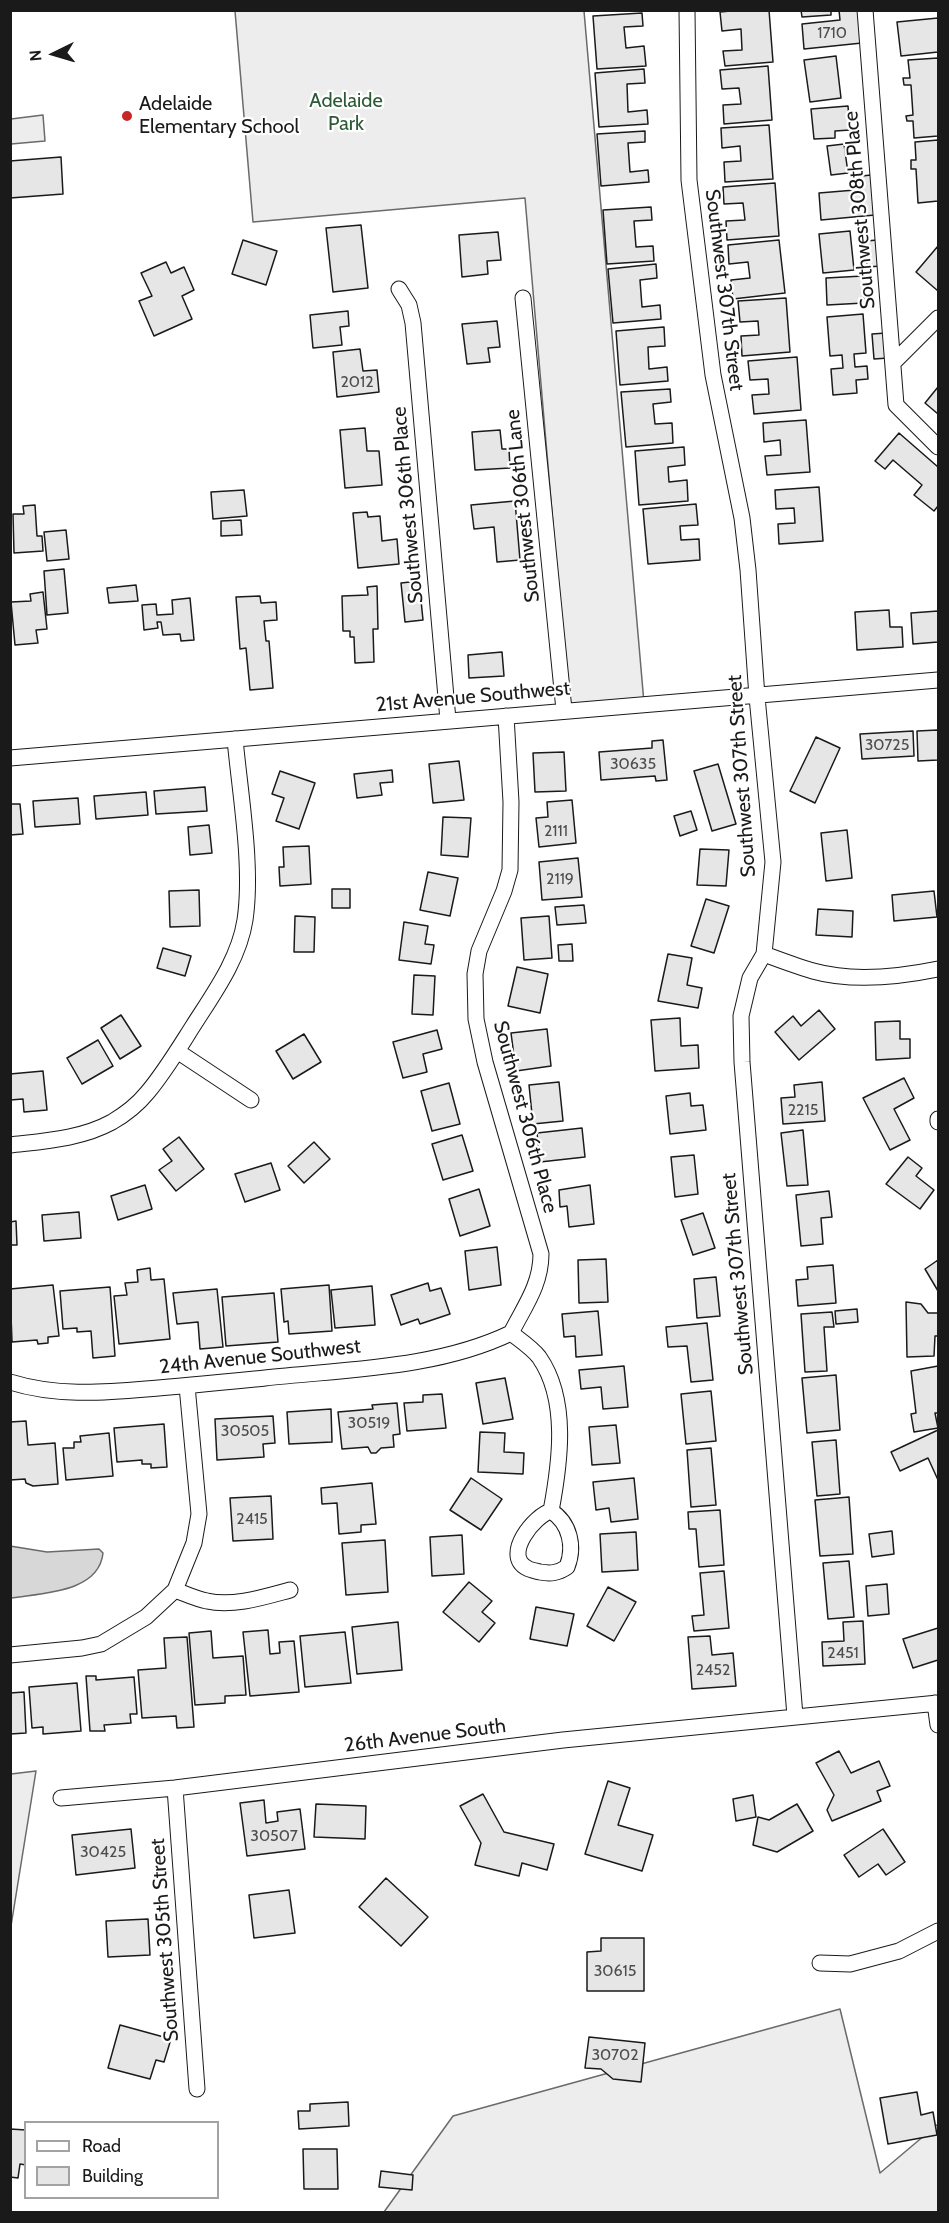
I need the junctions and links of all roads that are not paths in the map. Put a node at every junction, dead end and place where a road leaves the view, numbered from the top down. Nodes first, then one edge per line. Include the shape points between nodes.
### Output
1 (687, 10) edge
2 (865, 10) edge
3 (399, 289) dead end
4 (523, 298) dead end
5 (939, 318) edge
6 (893, 363) junction
7 (939, 447) edge
8 (939, 680) edge
9 (757, 697) junction
10 (564, 710) junction
11 (506, 716) junction
12 (448, 720) junction
13 (235, 739) junction
14 (10, 758) edge
15 (764, 954) junction
16 (939, 969) edge
17 (177, 1051) junction
18 (251, 1100) dead end
19 (10, 1145) edge
20 (511, 1333) junction
21 (10, 1382) edge
22 (187, 1386) junction
23 (551, 1511) dead end
24 (175, 1590) junction
25 (290, 1590) dead end
26 (10, 1655) edge
27 (937, 1703) edge
28 (795, 1716) junction
29 (939, 1725) edge
30 (175, 1788) junction
31 (61, 1798) dead end
32 (939, 1931) edge
33 (819, 1963) dead end
34 (197, 2089) dead end

1 - 9 street, Southwest 307th Street via 689,180 715,387 742,518
2 - 6 street, Southwest 308th Place
3 - 12 street, Southwest 306th Place via 409,305 413,323
4 - 10 street, Southwest 306th Lane
5 - 6 street
6 - 7 street, Southwest 308th Place via 896,405
8 - 9 street, 21st Avenue Southwest
9 - 10 street, 21st Avenue Southwest
9 - 15 street, Southwest 307th Street via 773,862
10 - 11 street, 21st Avenue Southwest
11 - 12 street, 21st Avenue Southwest
11 - 20 street, Southwest 306th Place via 510,870 474,974 476,1019 485,1062 541,1254 537,1283
12 - 13 street, 21st Avenue Southwest
13 - 14 street, 21st Avenue Southwest
13 - 17 street via 246,862 245,922 229,968
15 - 16 street via 844,977
15 - 28 street, Southwest 307th Street via 750,978 741,1016 742,1062
17 - 18 street
17 - 19 street via 146,1095 112,1122 72,1136
20 - 22 street, 24th Avenue Southwest via 486,1345 400,1364
20 - 23 street via 538,1356 550,1378 556,1402 560,1453
21 - 22 street, 24th Avenue Southwest via 62,1393
22 - 24 street via 199,1514 194,1543
24 - 25 street via 216,1602 256,1599
24 - 26 street via 146,1617 101,1644
27 - 28 street, 26th Avenue South
27 - 29 street
28 - 30 street, 26th Avenue South
30 - 31 street, 26th Avenue South
30 - 34 street, Southwest 305th Street
32 - 33 street via 899,1951 850,1964

